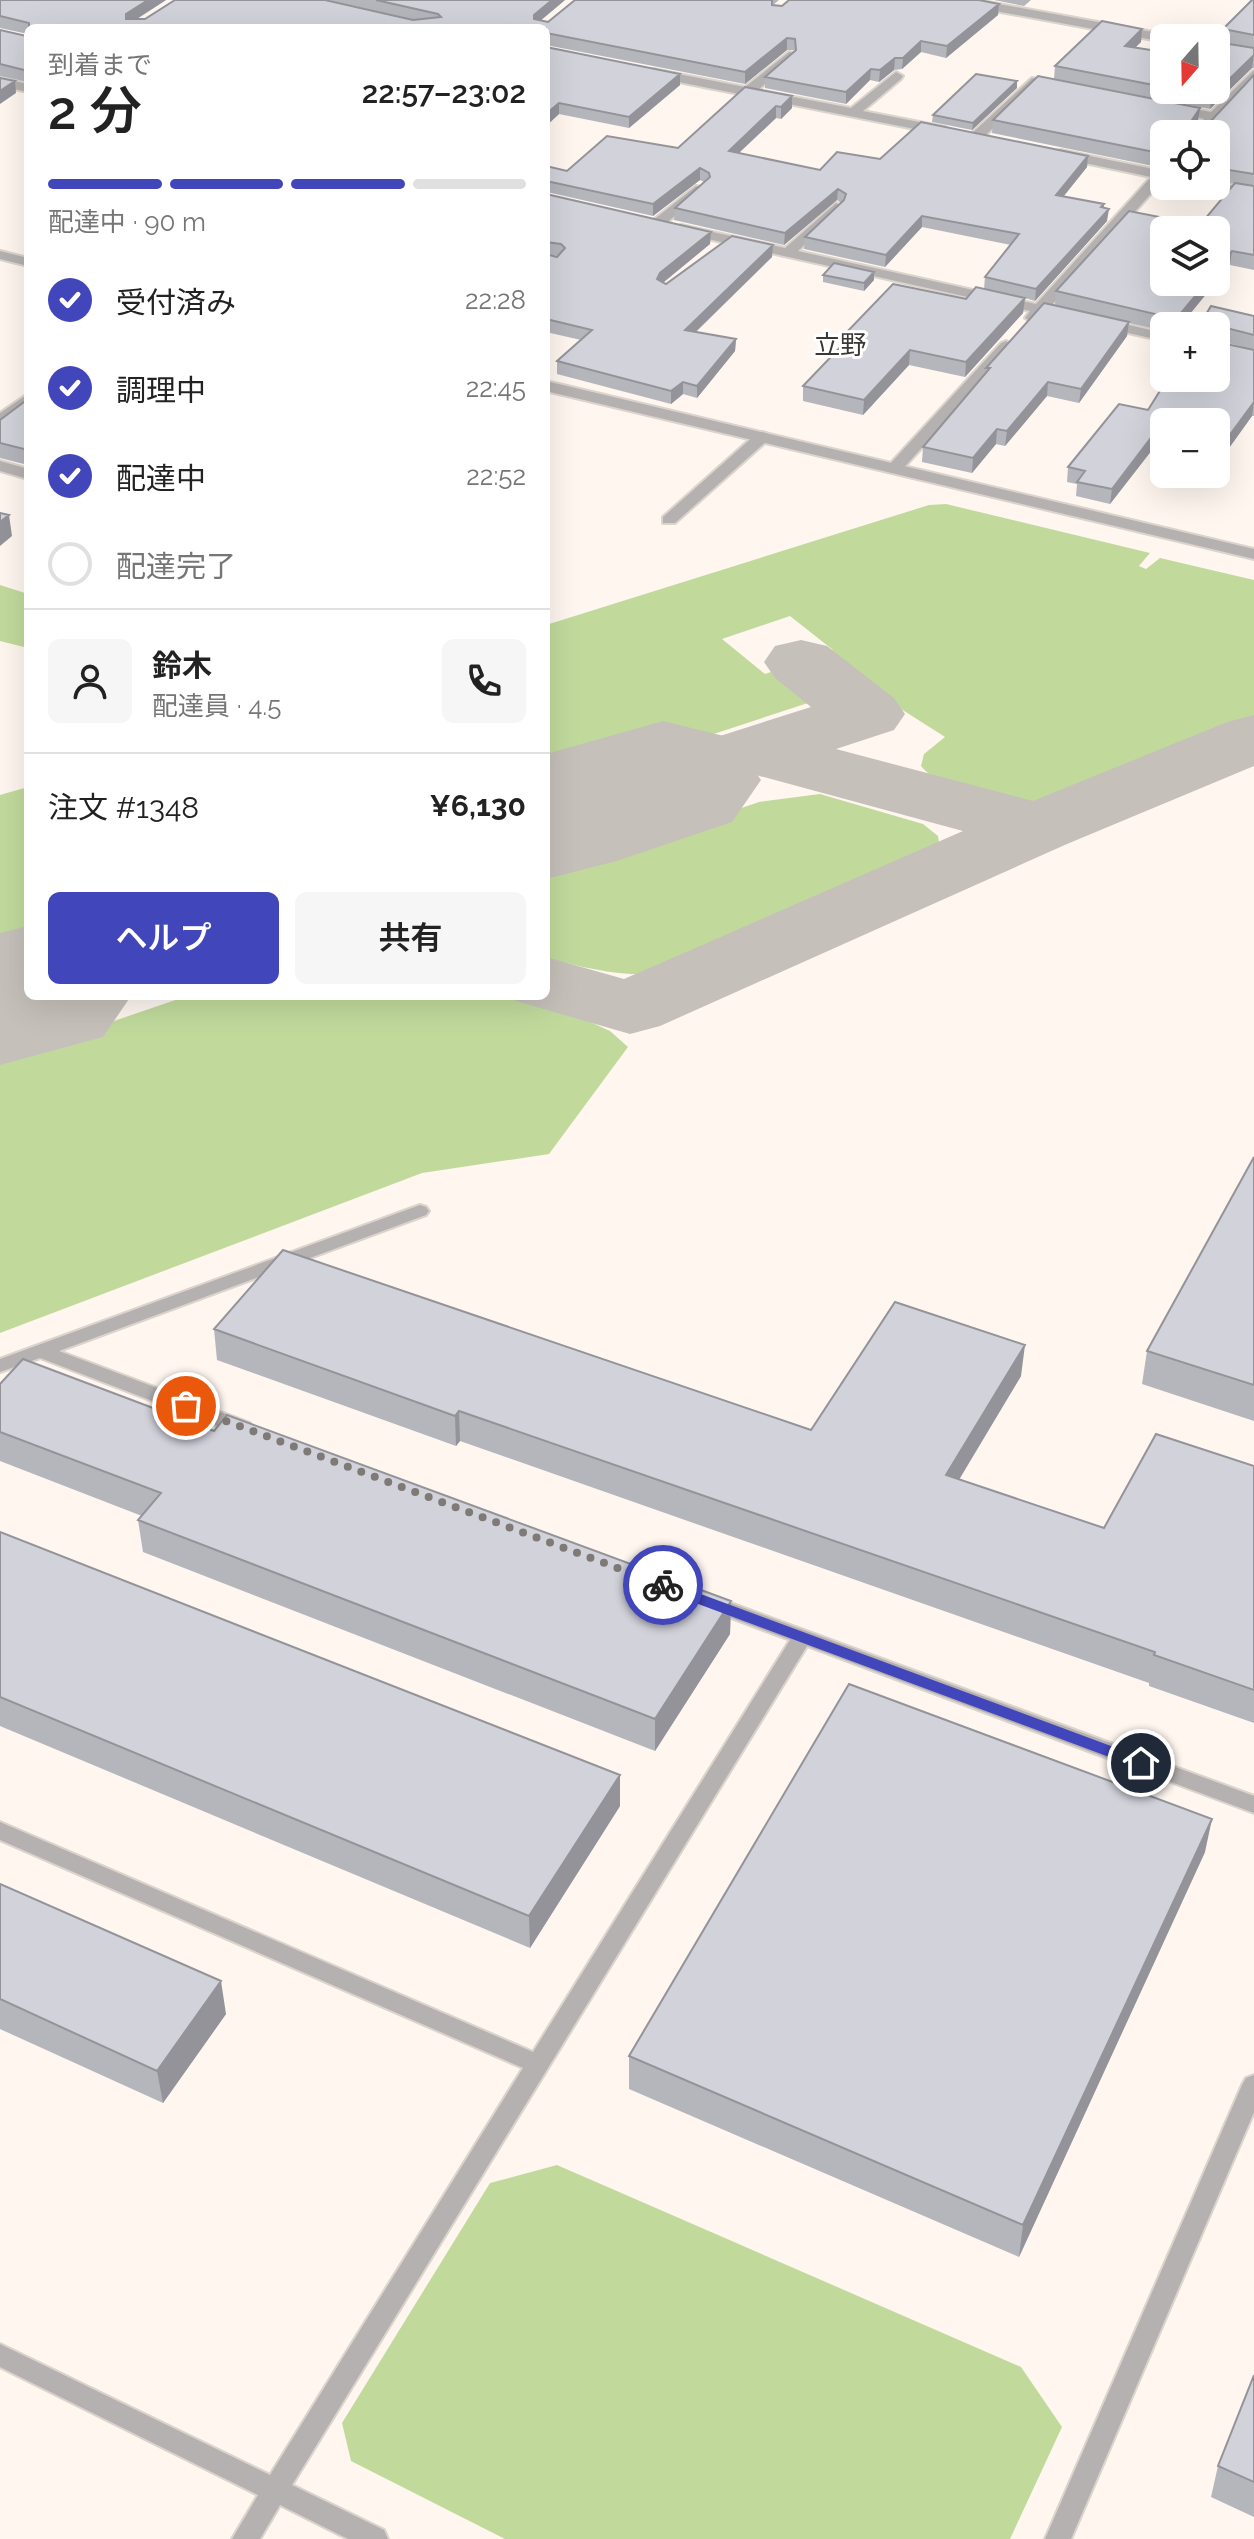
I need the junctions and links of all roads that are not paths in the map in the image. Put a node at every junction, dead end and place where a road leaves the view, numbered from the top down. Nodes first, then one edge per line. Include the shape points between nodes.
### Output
1 (957, 0) edge
2 (1150, 35) edge
3 (789, 56) edge
4 (639, 70) edge
5 (1254, 74) edge
6 (896, 76) dead end
7 (0, 82) edge
8 (24, 87) edge
9 (1078, 91) edge
10 (748, 92) junction
11 (1153, 105) edge
12 (853, 113) junction
13 (1214, 117) junction
14 (1211, 120) edge
15 (976, 137) junction
16 (991, 140) edge
17 (1053, 153) edge
18 (1150, 172) edge
19 (700, 187) edge
20 (1150, 188) edge
21 (1230, 189) edge
22 (1254, 194) edge
23 (836, 207) edge
24 (788, 253) junction
25 (0, 255) edge
26 (24, 261) edge
27 (1040, 309) junction
28 (1150, 334) edge
29 (550, 387) edge
30 (24, 402) edge
31 (0, 420) edge
32 (762, 437) junction
33 (0, 466) edge
34 (894, 469) junction
35 (24, 473) edge
36 (669, 520) dead end
37 (1254, 554) edge
38 (420, 1211) dead end
39 (40, 1351) junction
40 (0, 1366) edge
41 (264, 1435) edge
42 (683, 1592) edge
43 (802, 1637) junction
44 (1254, 1805) edge
45 (0, 1831) edge
46 (540, 2065) junction
47 (1254, 2085) edge
48 (0, 2355) edge
49 (275, 2490) junction
50 (245, 2539) edge
51 (375, 2539) edge
52 (1058, 2539) edge

1 - 2 street
3 - 10 street
4 - 10 street
5 - 13 street
6 - 12 street
7 - 8 street
9 - 15 street via 1032,82
10 - 12 street
11 - 13 street
12 - 15 street
13 - 14 street
15 - 16 street
17 - 18 street
19 - 24 street via 649,222 722,245
20 - 27 street
21 - 22 street
23 - 24 street
24 - 27 street
25 - 26 street
27 - 28 street
27 - 34 street
29 - 32 street
30 - 31 street
32 - 34 street
32 - 36 street
33 - 35 street
34 - 37 street
38 - 39 lane
39 - 40 lane
39 - 41 lane
42 - 43 lane
43 - 44 lane
43 - 46 lane
45 - 46 lane
46 - 49 lane
47 - 52 lane
48 - 49 lane
49 - 50 lane
49 - 51 lane

